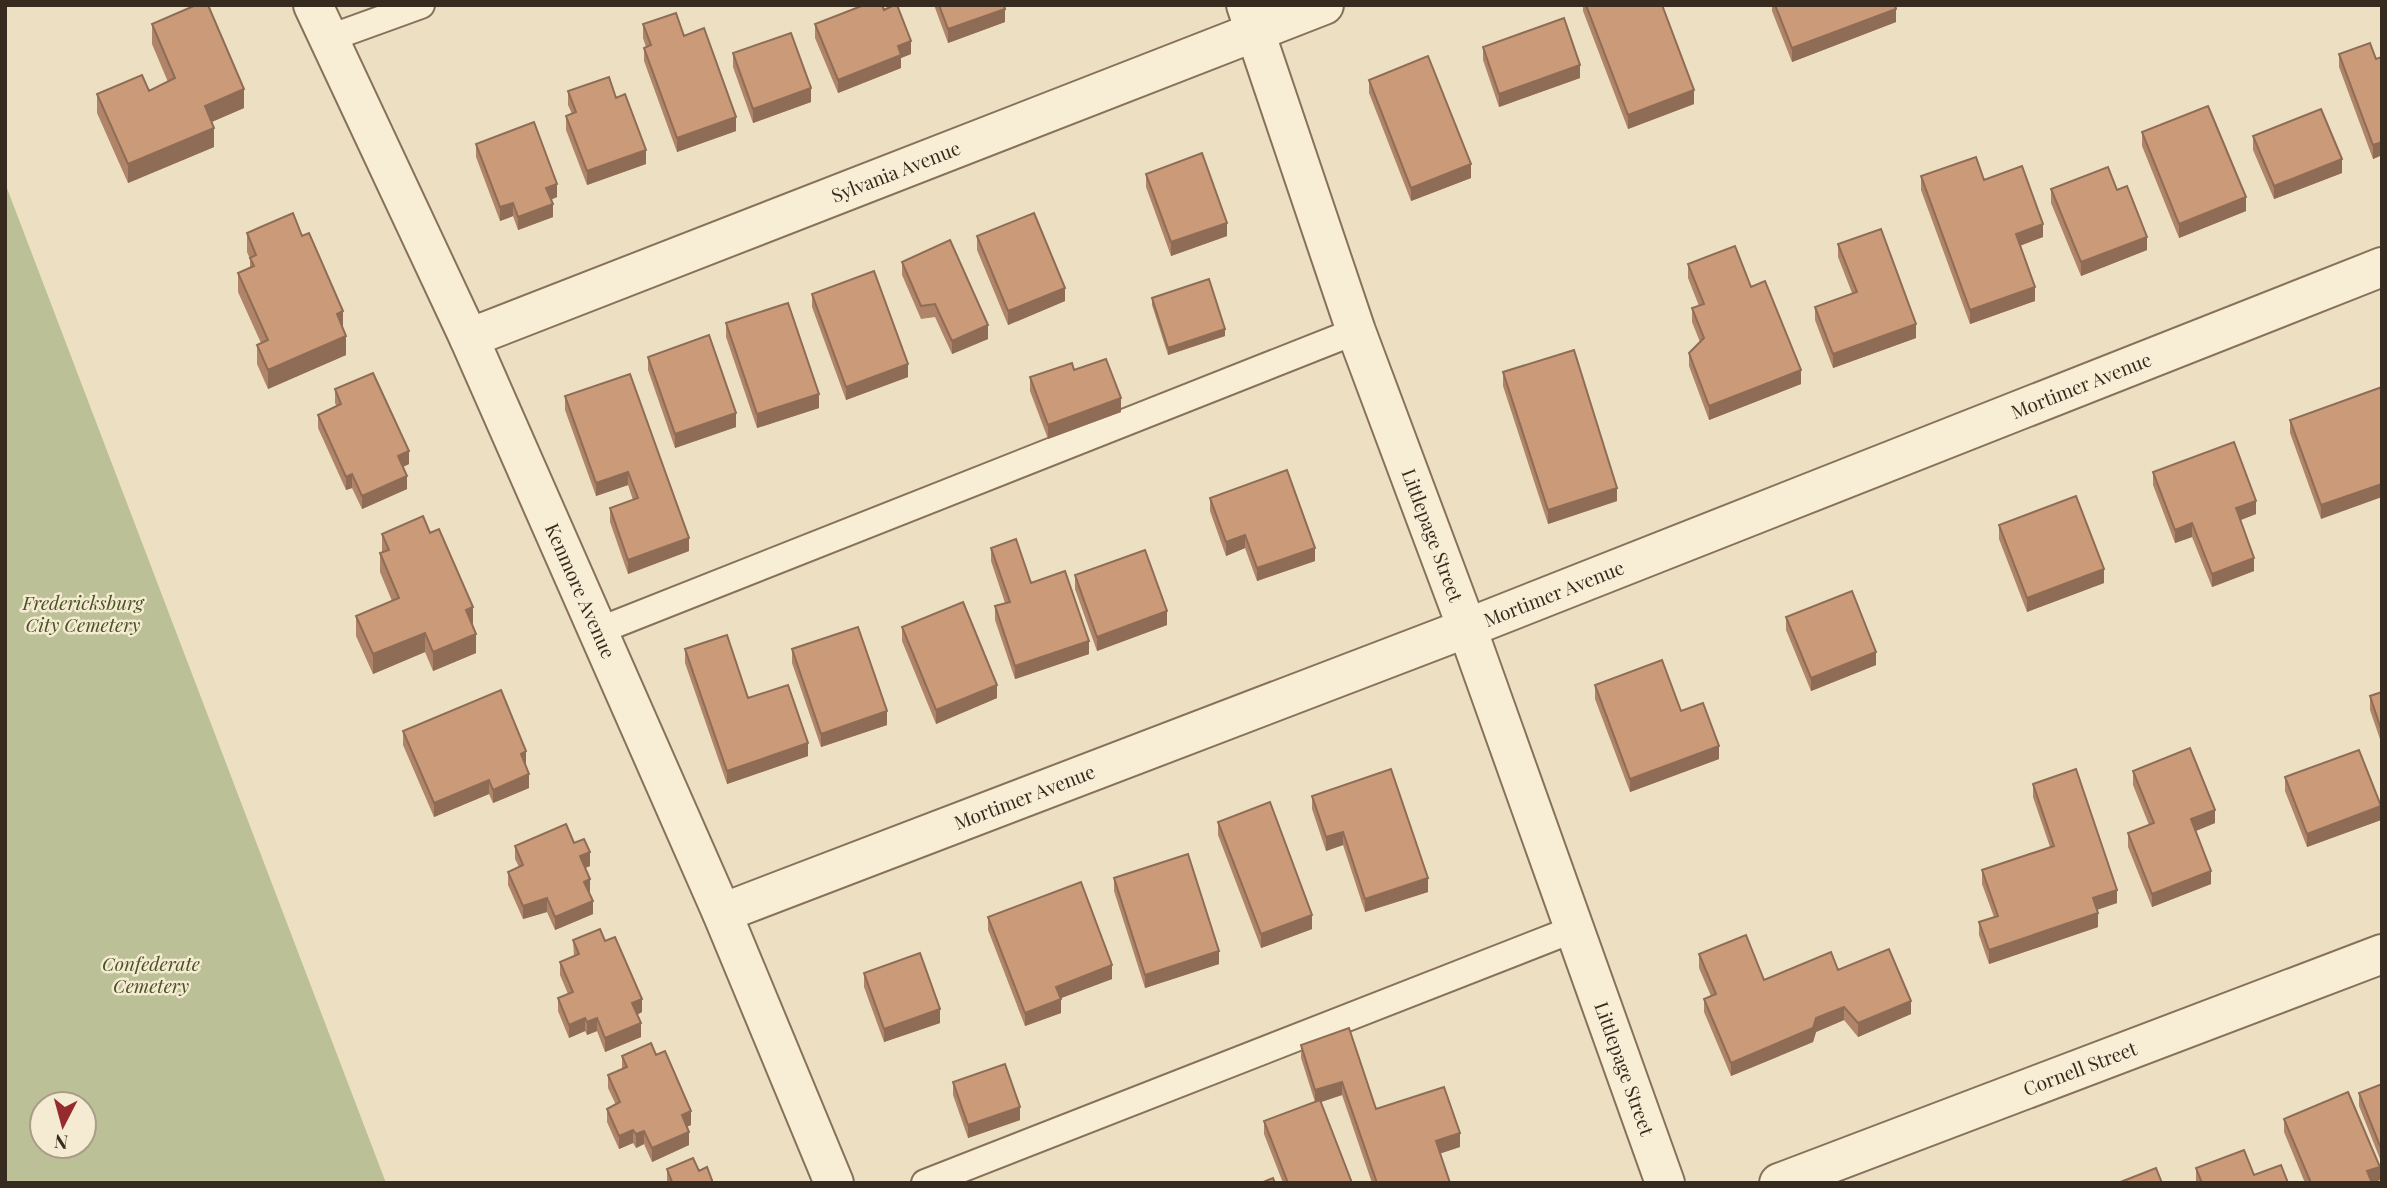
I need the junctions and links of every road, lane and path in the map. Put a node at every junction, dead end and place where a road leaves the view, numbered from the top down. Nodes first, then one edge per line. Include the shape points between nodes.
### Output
1 (421, 5) edge
2 (1324, 5) edge
3 (391, 10) edge
4 (1251, 18) edge
5 (320, 22) edge
6 (2382, 267) edge
7 (1356, 331) junction
8 (470, 338) junction
9 (1467, 628) junction
10 (598, 631) junction
11 (722, 913) junction
12 (1574, 929) junction
13 (2382, 954) edge
14 (834, 1183) edge
15 (925, 1183) edge
16 (1665, 1183) edge
17 (1779, 1183) edge

1 - 3 lane
2 - 4 street, Sylvania Avenue
3 - 5 lane
4 - 7 street, Littlepage Street
4 - 8 street, Sylvania Avenue
5 - 8 street, Kenmore Avenue
6 - 9 street, Mortimer Avenue
7 - 9 street, Littlepage Street
7 - 10 lane
8 - 10 street, Kenmore Avenue
9 - 11 street, Mortimer Avenue
9 - 12 street, Littlepage Street
10 - 11 street, Kenmore Avenue
11 - 14 street, Kenmore Avenue
12 - 15 lane
12 - 16 street, Littlepage Street
13 - 17 street, Cornell Street

